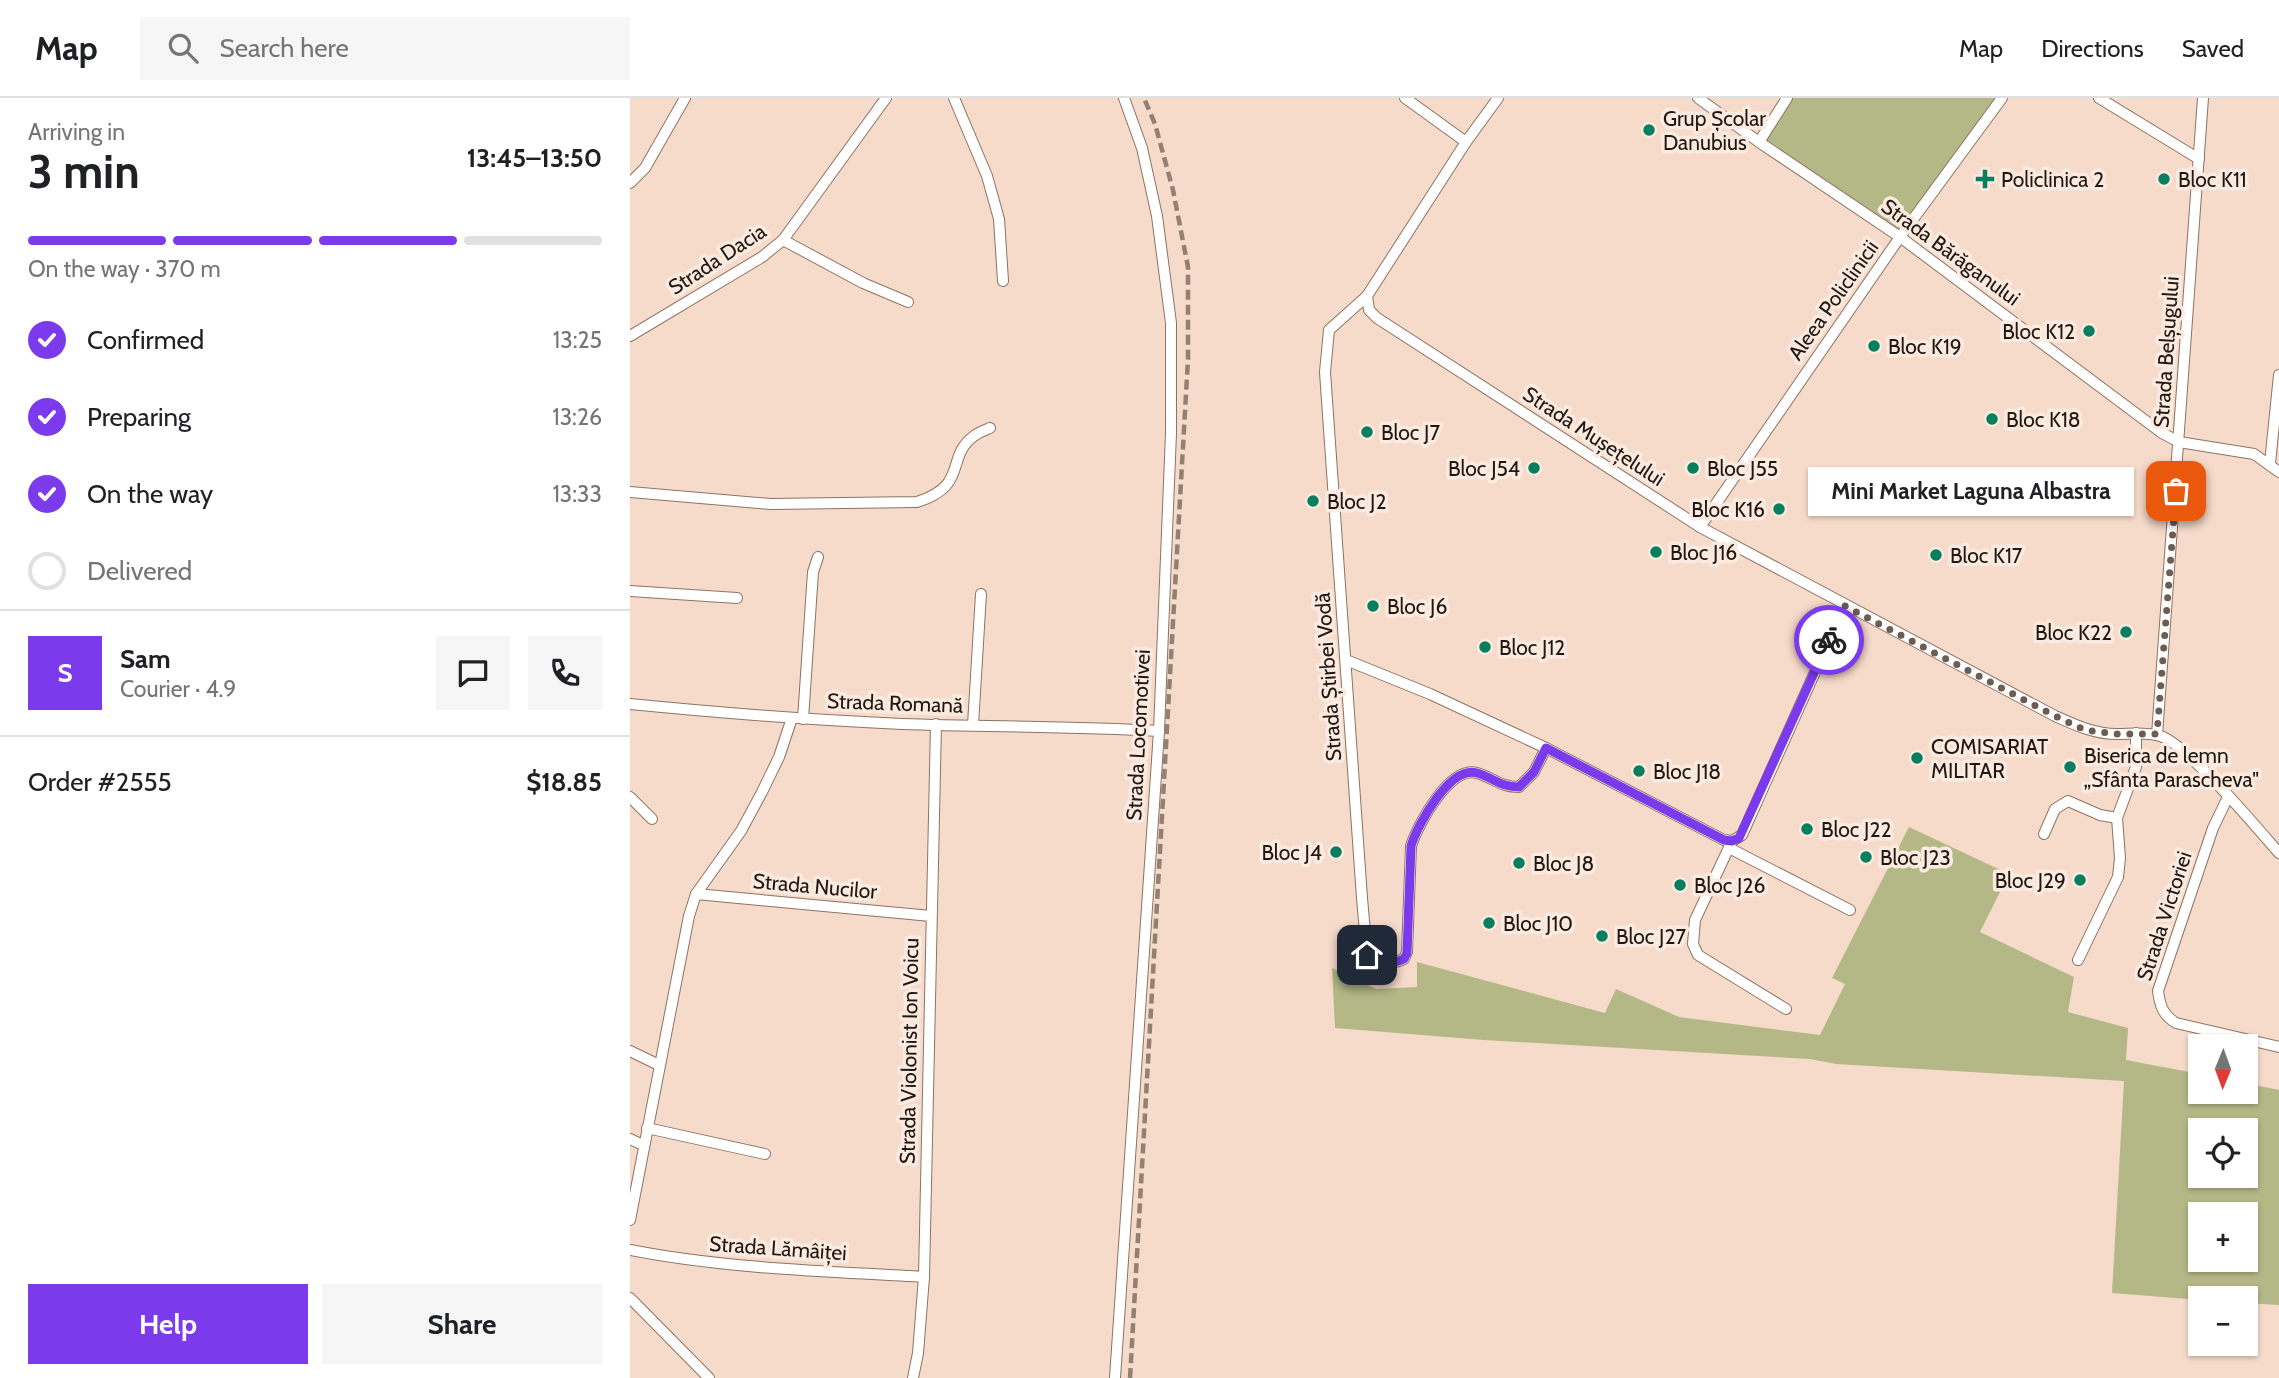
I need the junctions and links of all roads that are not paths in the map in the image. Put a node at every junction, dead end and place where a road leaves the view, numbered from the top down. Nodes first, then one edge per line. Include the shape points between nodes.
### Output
1 (685, 98) edge
2 (954, 98) edge
3 (1124, 98) edge
4 (1405, 98) edge
5 (1498, 98) edge
6 (1698, 98) edge
7 (1787, 98) edge
8 (2002, 98) edge
9 (2099, 98) edge
10 (2203, 98) edge
11 (884, 99) edge
12 (1466, 142) junction
13 (1759, 142) junction
14 (2199, 159) junction
15 (630, 183) edge
16 (1900, 237) junction
17 (783, 240) junction
18 (1003, 281) dead end
19 (1367, 296) junction
20 (908, 302) dead end
21 (630, 337) edge
22 (2279, 375) edge
23 (990, 428) dead end
24 (2179, 442) junction
25 (2270, 463) junction
26 (2279, 472) edge
27 (630, 492) edge
28 (1700, 527) junction
29 (818, 557) dead end
30 (630, 591) edge
31 (981, 594) dead end
32 (737, 598) dead end
33 (1845, 606) junction
34 (1346, 660) junction
35 (630, 704) edge
36 (798, 718) junction
37 (936, 724) junction
38 (973, 725) junction
39 (1159, 731) junction
40 (2136, 733) junction
41 (2157, 734) junction
42 (1546, 748) junction
43 (630, 797) edge
44 (2228, 797) junction
45 (2117, 818) junction
46 (652, 819) dead end
47 (2279, 832) edge
48 (2044, 834) dead end
49 (2268, 841) junction
50 (1730, 845) junction
51 (2279, 853) edge
52 (696, 894) junction
53 (1850, 910) dead end
54 (931, 916) junction
55 (2078, 960) dead end
56 (1786, 1009) dead end
57 (2279, 1047) edge
58 (630, 1051) edge
59 (659, 1065) junction
60 (647, 1128) junction
61 (630, 1139) edge
62 (643, 1145) junction
63 (765, 1154) dead end
64 (630, 1220) edge
65 (630, 1250) edge
66 (924, 1277) junction
67 (630, 1298) edge
68 (709, 1378) edge
69 (913, 1378) edge
70 (1115, 1378) edge

1 - 15 street via 645,168
2 - 18 street via 987,176 999,219
3 - 39 street, Strada Locomotivei via 1142,148 1157,216 1171,323
4 - 12 street
5 - 12 street, Strada Știrbei Vodă
6 - 13 street, Strada Bărăganului
7 - 13 street
8 - 16 street, Aleea Policlinicii
9 - 14 street
10 - 14 street, Strada Belșugului
11 - 17 street, Strada Dacia
12 - 19 street, Strada Știrbei Vodă
13 - 16 street, Strada Bărăganului
14 - 24 street, Strada Belșugului
16 - 24 street, Strada Bărăganului
16 - 28 street, Aleea Policlinicii
17 - 20 street via 863,284
17 - 21 street, Strada Dacia
19 - 28 street, Strada Mușețelului via 1368,310 1377,318
19 - 34 street, Strada Știrbei Vodă via 1329,330 1325,353
22 - 25 street
23 - 27 street via 968,442 945,488 917,502 771,504
24 - 25 street via 2254,454
24 - 41 street, Strada Belșugului
25 - 26 street
28 - 33 street, Strada Mușețelului
29 - 36 street
30 - 32 street
31 - 38 street
33 - 40 street, Strada Mușețelului via 2085,730
33 - 50 street via 1741,835
34 - 42 street
34 - 42 street, Strada Știrbei Vodă via 1370,961 1397,963 1407,953 1411,846 1448,783 1463,773 1476,773 1507,787 1519,787 1534,772
35 - 36 street, Strada Romană
36 - 37 street, Strada Romană
36 - 52 street via 741,831
37 - 38 street, Strada Romană
37 - 54 street, Strada Violonist Ion Voicu
38 - 39 street, Strada Romană
39 - 70 street, Strada Locomotivei
40 - 41 street, Strada Mușețelului
40 - 45 street via 2136,767
41 - 44 street via 2176,744
42 - 50 street
43 - 46 street
44 - 49 street
44 - 57 street, Strada Victoriei via 2213,828 2158,992 2160,1006 2176,1023
45 - 48 street via 2068,801 2056,809
45 - 55 street via 2118,877
47 - 49 street
49 - 51 street
50 - 53 street
50 - 56 street via 1695,920 1693,944 1698,955
52 - 54 street, Strada Nucilor
52 - 59 street
54 - 66 street, Strada Violonist Ion Voicu
58 - 59 street
59 - 60 street
60 - 62 street
60 - 63 street
61 - 62 street
62 - 64 street
65 - 66 street, Strada Lămâiței via 733,1266
66 - 69 street, Strada Violonist Ion Voicu
67 - 68 street

